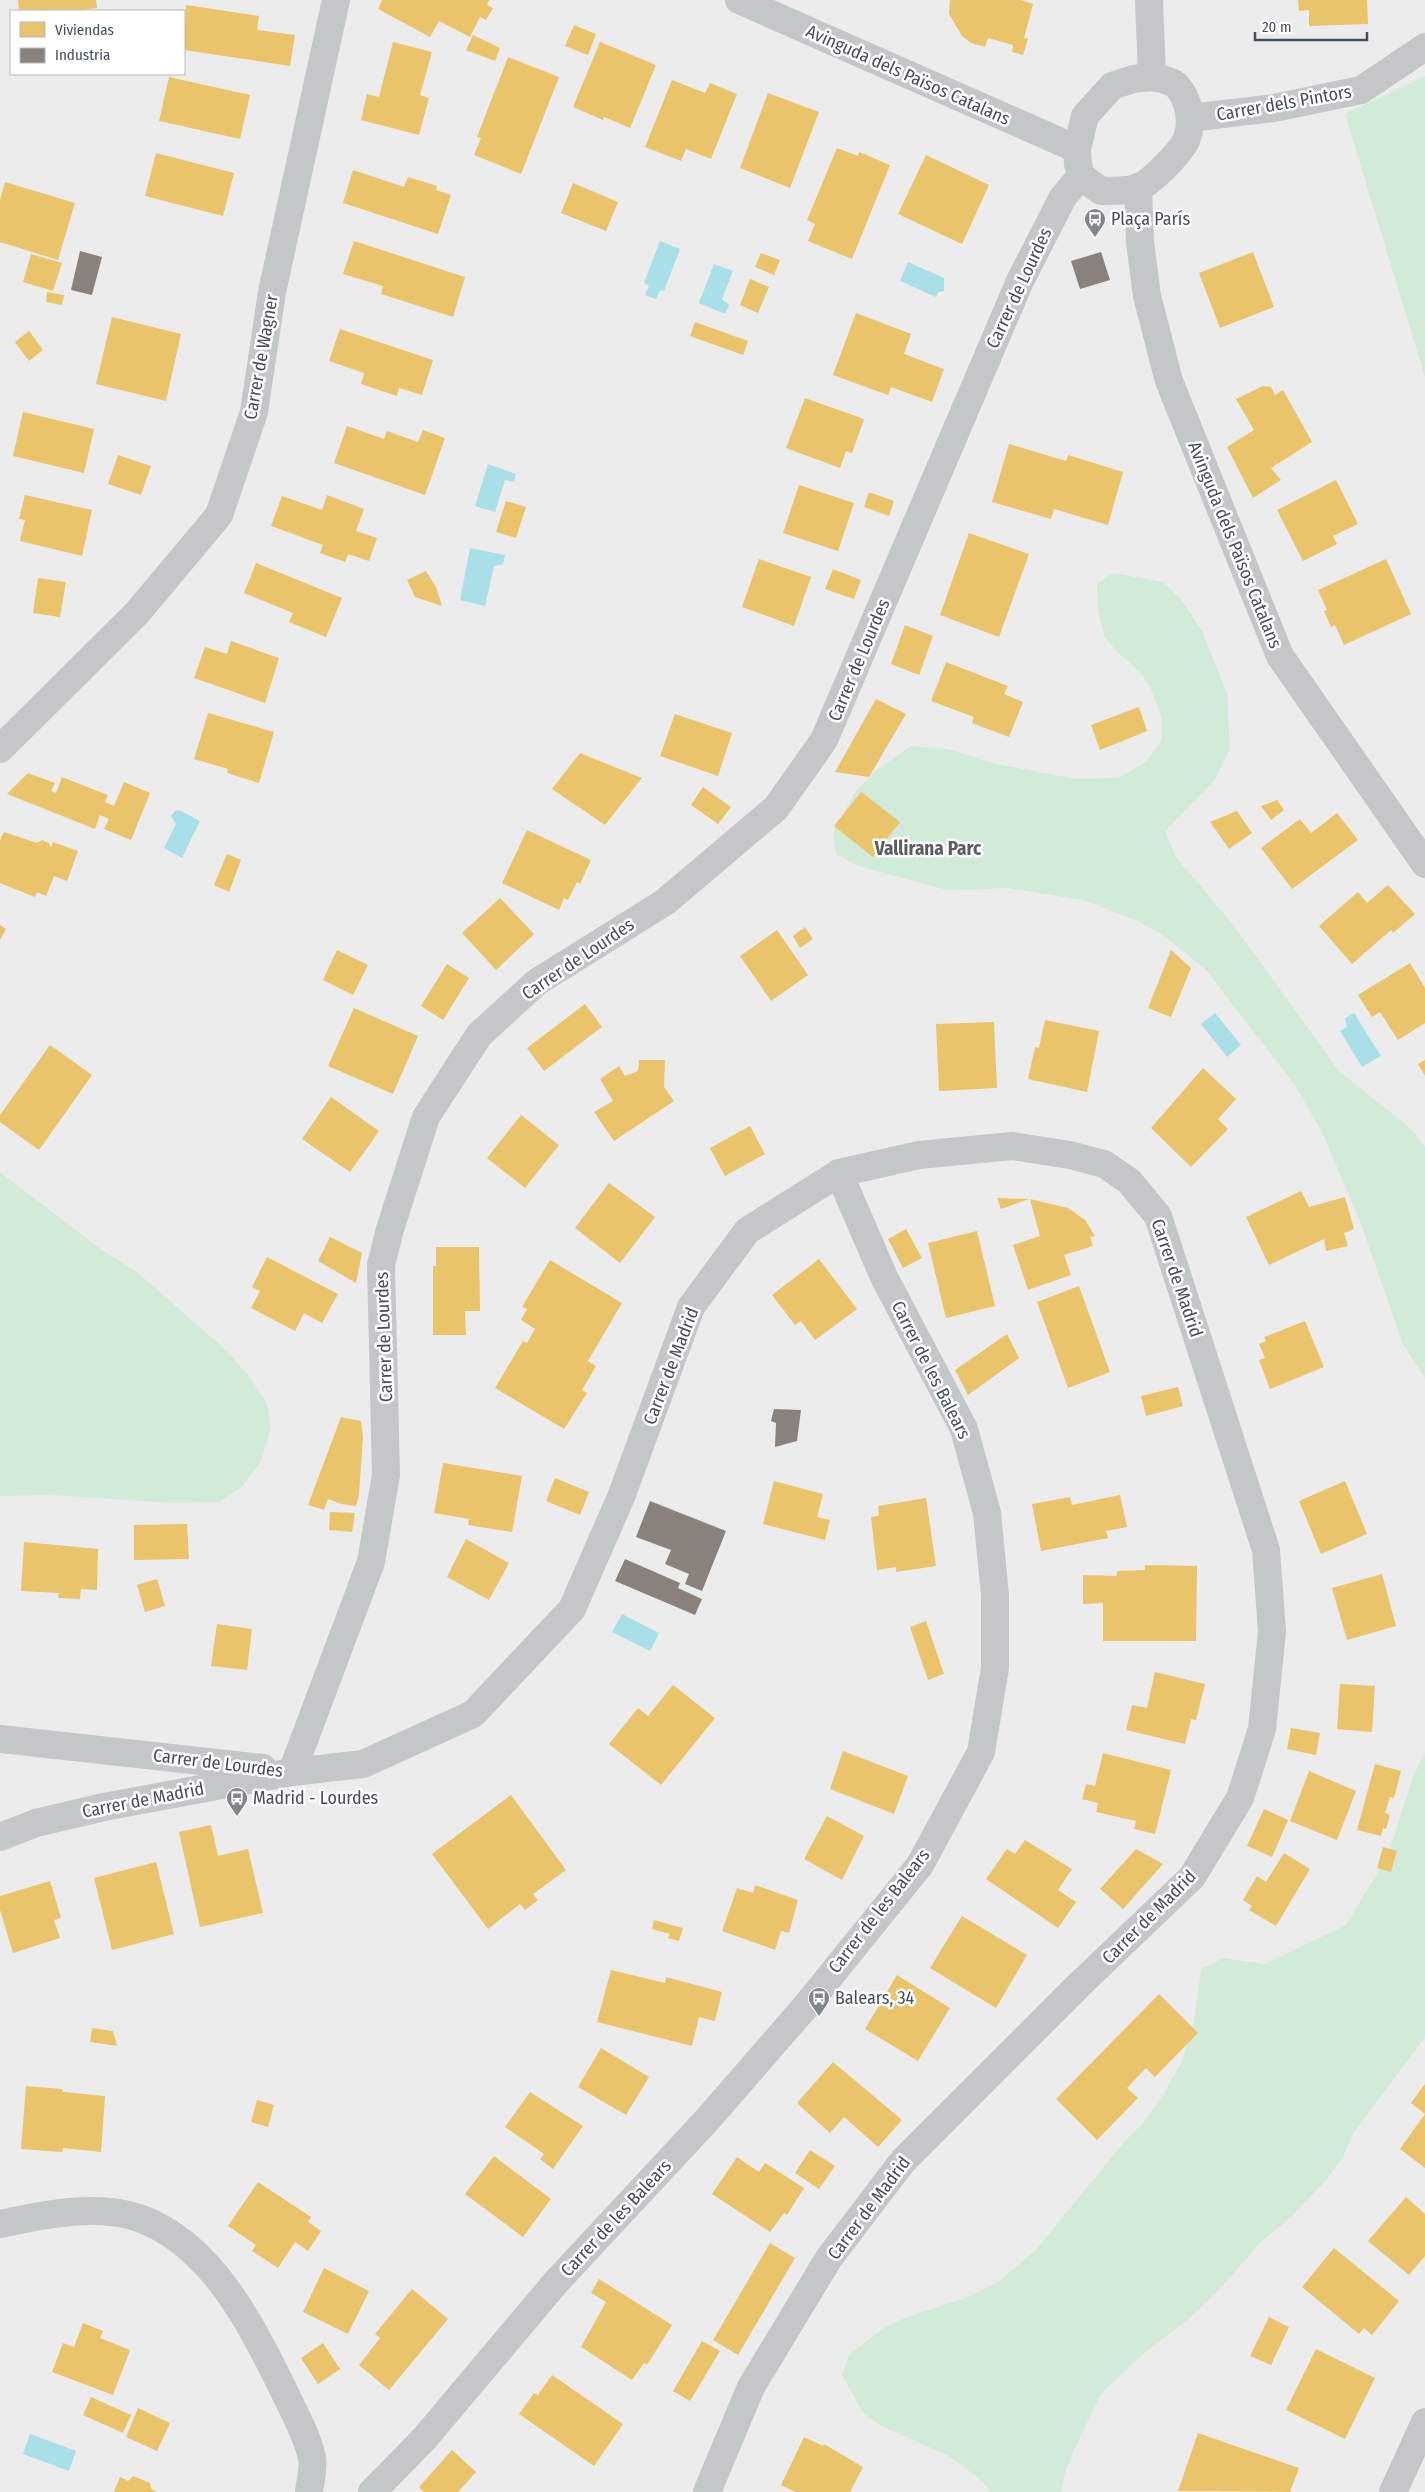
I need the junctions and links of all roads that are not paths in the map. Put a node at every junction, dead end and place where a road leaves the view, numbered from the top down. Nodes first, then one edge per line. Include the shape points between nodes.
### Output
1 (336, 0) edge
2 (739, 0) edge
3 (1149, 0) edge
4 (1425, 47) edge
5 (1152, 77) junction
6 (1190, 118) junction
7 (1079, 163) junction
8 (1138, 187) junction
9 (0, 749) edge
10 (1425, 864) edge
11 (840, 1173) junction
12 (0, 1740) edge
13 (292, 1772) junction
14 (0, 1837) edge
15 (0, 2224) edge
16 (1425, 2422) edge
17 (309, 2492) edge
18 (372, 2492) edge
19 (707, 2492) edge
20 (1393, 2492) edge

1 - 9 street, Carrer de Wagner via 272,292 254,412 219,515 138,613
2 - 7 street, Avinguda dels Països Catalans
3 - 5 street
4 - 6 street, Carrer dels Pintors via 1361,90 1274,108
5 - 6 street via 1177,86 1186,100
5 - 7 street via 1112,86 1086,116
6 - 8 street via 1187,138 1164,168
7 - 8 street via 1101,191
7 - 13 street, Carrer de Lourdes via 1020,281 824,740 776,808 754,827 665,902 537,982 479,1035 426,1117 390,1229 382,1265 386,1475 371,1562
8 - 10 street, Avinguda dels Països Catalans via 1140,242 1147,296 1169,381 1280,656
11 - 13 street, Carrer de Madrid via 747,1231 692,1308 621,1497 572,1609 472,1714 363,1764
11 - 18 street, Carrer de les Balears via 884,1277 964,1429 986,1513 995,1596 995,1668 981,1752 920,1865 806,2006 707,2120 557,2281 424,2439
11 - 19 street, Carrer de Madrid via 919,1155 1012,1146 1104,1164 1129,1181 1158,1216 1266,1550 1272,1631 1262,1729 1240,1798 1192,1877 903,2161 829,2258 751,2388
12 - 13 street, Carrer de Lourdes
13 - 14 street, Carrer de Madrid via 104,1807 36,1823
15 - 17 street via 40,2216 107,2211 138,2217 172,2232 217,2277 257,2336 300,2426 312,2459
16 - 20 street

